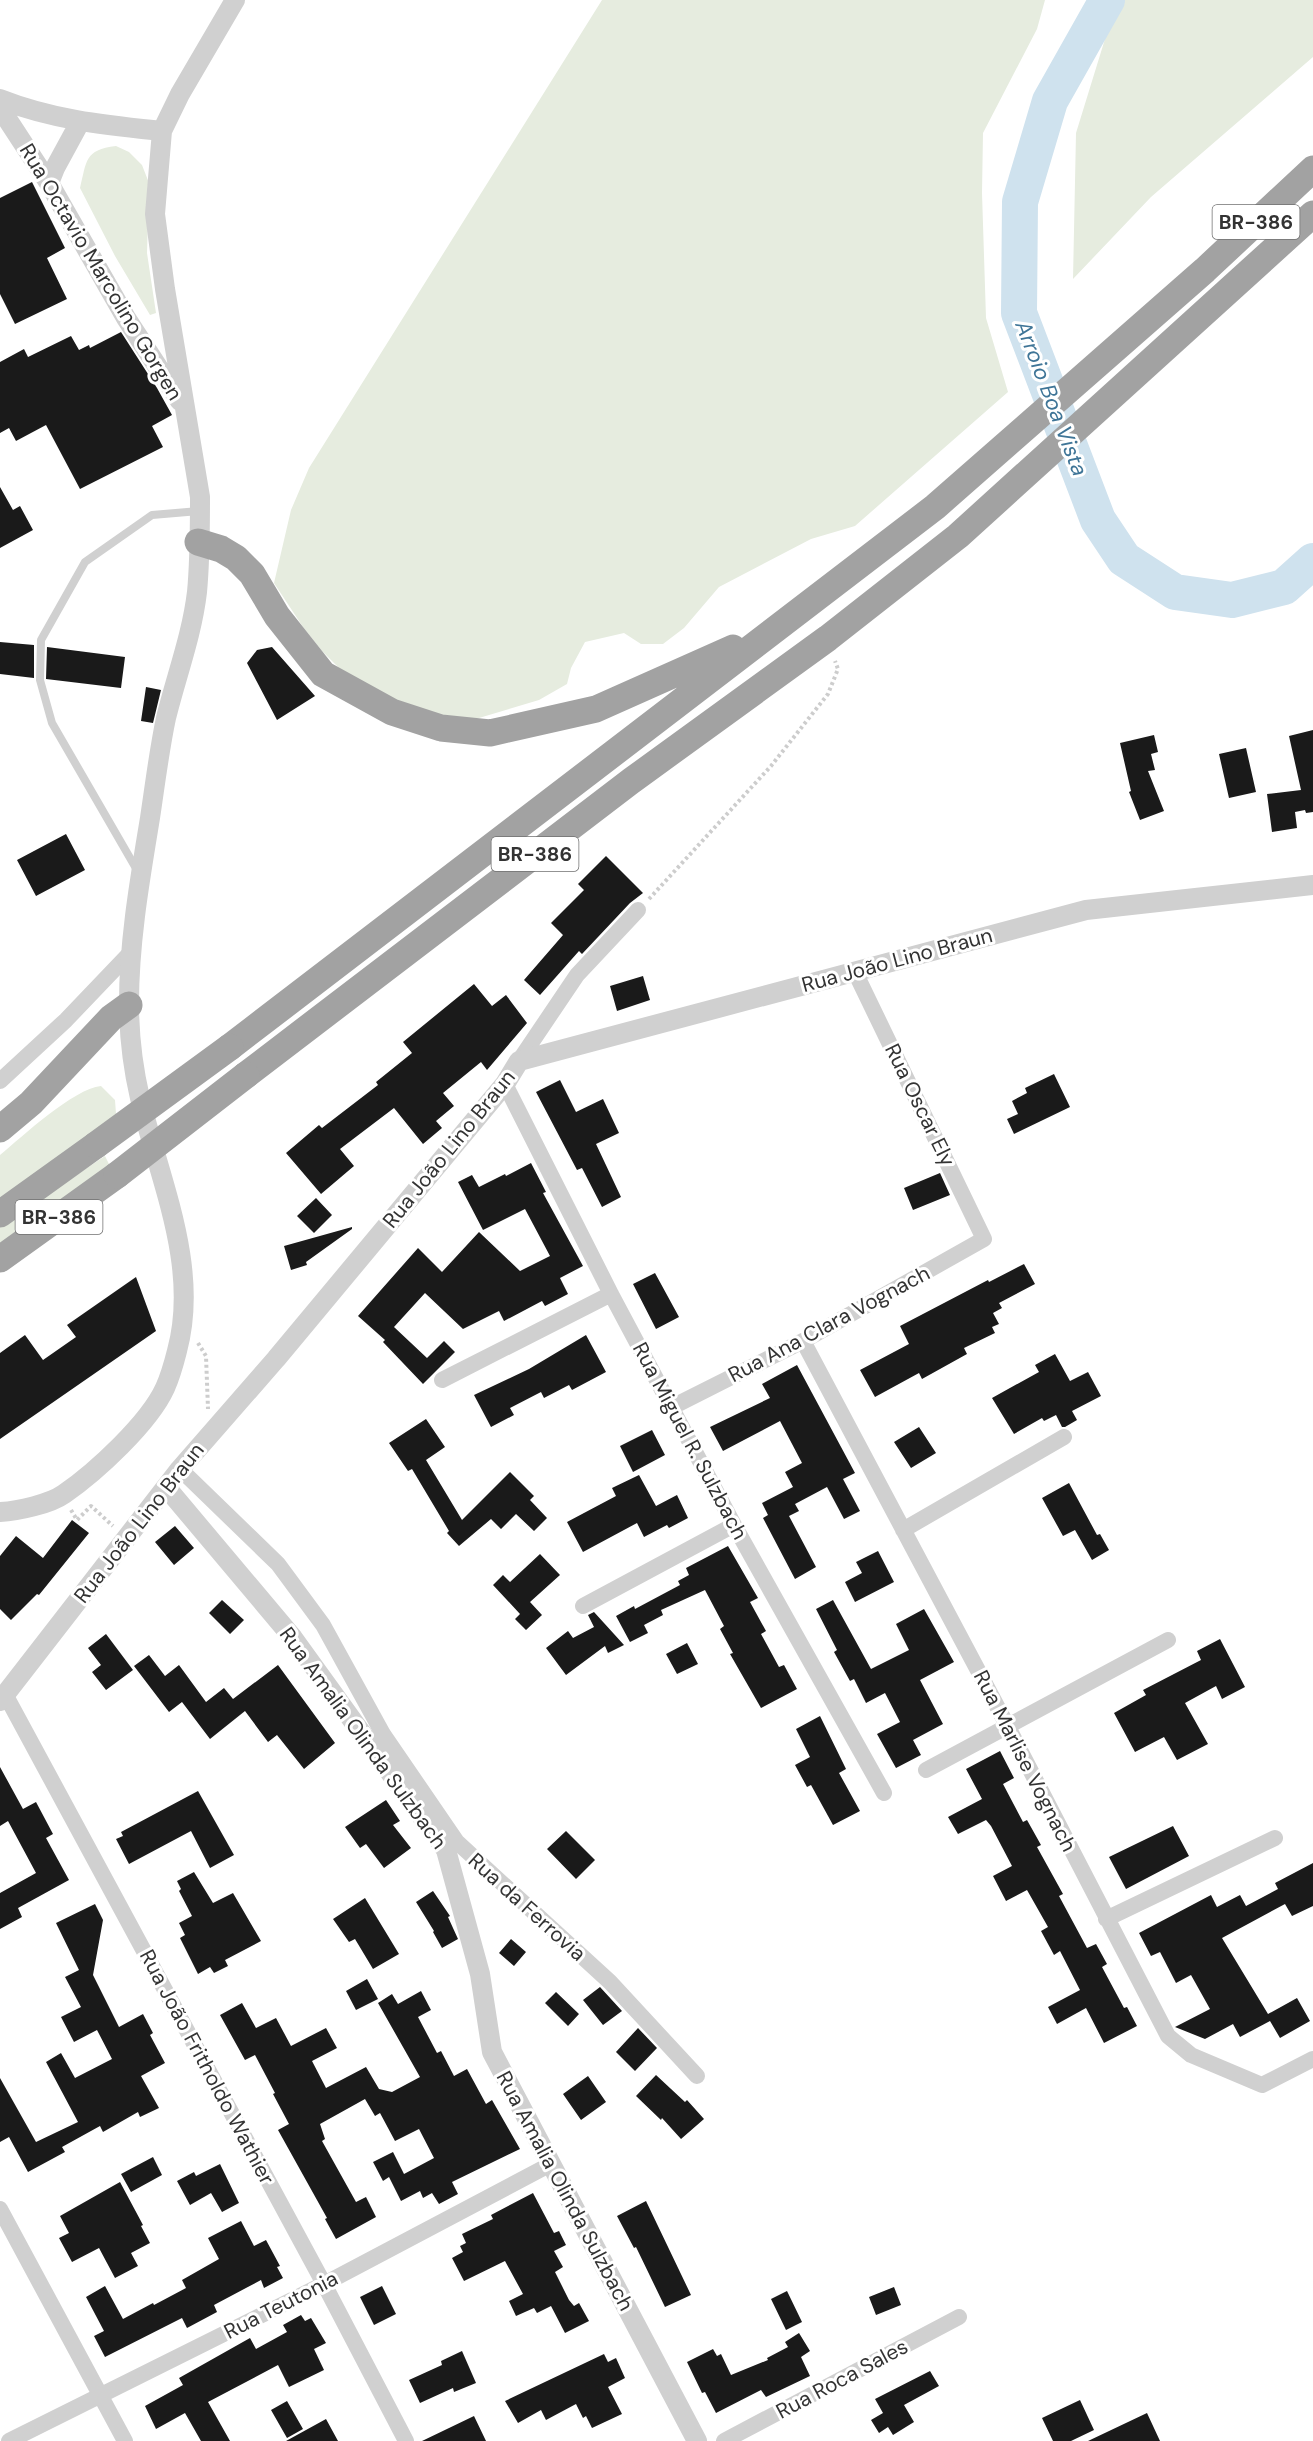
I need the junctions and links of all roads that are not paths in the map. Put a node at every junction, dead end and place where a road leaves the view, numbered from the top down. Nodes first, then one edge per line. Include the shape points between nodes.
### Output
1 (235, 0) edge
2 (0, 99) edge
3 (0, 108) edge
4 (80, 122) junction
5 (162, 131) junction
6 (1313, 169) edge
7 (49, 183) junction
8 (1313, 214) edge
9 (184, 409) junction
10 (200, 512) junction
11 (198, 542) junction
12 (775, 628) junction
13 (140, 875) junction
14 (1313, 885) edge
15 (638, 910) road end
16 (131, 952) junction
17 (855, 972) junction
18 (129, 1005) junction
19 (519, 1061) junction
20 (0, 1082) edge
21 (505, 1084) junction
22 (0, 1129) edge
23 (0, 1214) edge
24 (984, 1239) joint
25 (0, 1259) edge
26 (611, 1294) junction
27 (803, 1341) junction
28 (442, 1380) dead end
29 (672, 1407) junction
30 (1064, 1437) dead end
31 (180, 1469) junction
32 (166, 1487) junction
33 (0, 1512) edge
34 (734, 1525) junction
35 (903, 1530) junction
36 (583, 1606) dead end
37 (1168, 1640) dead end
38 (2, 1698) edge
39 (1007, 1725) junction
40 (926, 1770) dead end
41 (884, 1793) dead end
42 (1275, 1838) dead end
43 (451, 1846) junction
44 (1106, 1919) junction
45 (1313, 2059) edge
46 (697, 2076) dead end
47 (551, 2164) junction
48 (0, 2209) edge
49 (324, 2284) junction
50 (959, 2317) dead end
51 (100, 2395) junction
52 (9, 2441) edge
53 (125, 2441) edge
54 (406, 2441) edge
55 (697, 2441) edge
56 (724, 2441) edge

1 - 5 street
2 - 4 street
3 - 7 street, Rua Octavio Marcolino Gorgen
4 - 5 street
4 - 7 street
5 - 9 street via 155,214
6 - 12 highway, BR-386 via 1205,270 935,507
7 - 9 street, Rua Octavio Marcolino Gorgen via 126,318
8 - 25 highway, BR-386, bridge via 958,536 117,1175
9 - 10 street, Rua Octavio Marcolino Gorgen
10 - 11 street, Rua Octavio Marcolino Gorgen
10 - 13 lane via 152,515 85,562 41,640 40,680 52,723
11 - 12 highway via 221,549 252,574 277,616 323,674 392,712 441,728 490,733 597,709
11 - 13 street, Rua Octavio Marcolino Gorgen via 196,593 166,720
12 - 23 highway, BR-386, bridge via 230,1047
13 - 16 street, Rua Octavio Marcolino Gorgen
14 - 17 street, Rua João Lino Braun via 1086,910
15 - 19 street via 578,975
16 - 18 street, Rua Octavio Marcolino Gorgen
16 - 20 street
17 - 19 street, Rua João Lino Braun
17 - 24 street, Rua Oscar Ely
18 - 22 highway via 111,1018 31,1103
18 - 33 street, Rua Octavio Marcolino Gorgen via 140,1097 167,1191 181,1263 184,1319 177,1352 164,1390 139,1426 112,1453 63,1495
19 - 21 street, Rua João Lino Braun
21 - 26 street, Rua Miguel R. Sulzbach
21 - 31 street, Rua João Lino Braun
24 - 27 street, Rua Ana Clara Vognach
26 - 28 street
26 - 29 street, Rua Miguel R. Sulzbach
27 - 29 street, Rua Ana Clara Vognach
27 - 35 street, Rua Marlise Vognach
29 - 34 street, Rua Miguel R. Sulzbach
30 - 35 street
31 - 32 street, Rua João Lino Braun
31 - 43 street, Rua da Ferrovia via 278,1564 323,1625
32 - 38 street, Rua João Lino Braun
32 - 43 street, Rua Amalia Olinda Sulzbach via 293,1638
34 - 36 street
34 - 41 street, Rua Miguel R. Sulzbach
35 - 39 street, Rua Marlise Vognach
37 - 39 street
38 - 49 street, Rua João Fritholdo Wathier
39 - 40 street
39 - 44 street, Rua Marlise Vognach
42 - 44 street
43 - 46 street, Rua da Ferrovia via 610,1982
43 - 47 street, Rua Amalia Olinda Sulzbach via 480,1974 492,2052
44 - 45 street, Rua Marlise Vognach via 1168,2036 1191,2055 1262,2085
47 - 49 street, Rua Teutonia
47 - 55 street, Rua Amalia Olinda Sulzbach
48 - 51 street
49 - 51 street, Rua Teutonia
49 - 54 street, Rua João Fritholdo Wathier
50 - 56 street, Rua Roca Sales
51 - 52 street, Rua Teutonia
51 - 53 street

